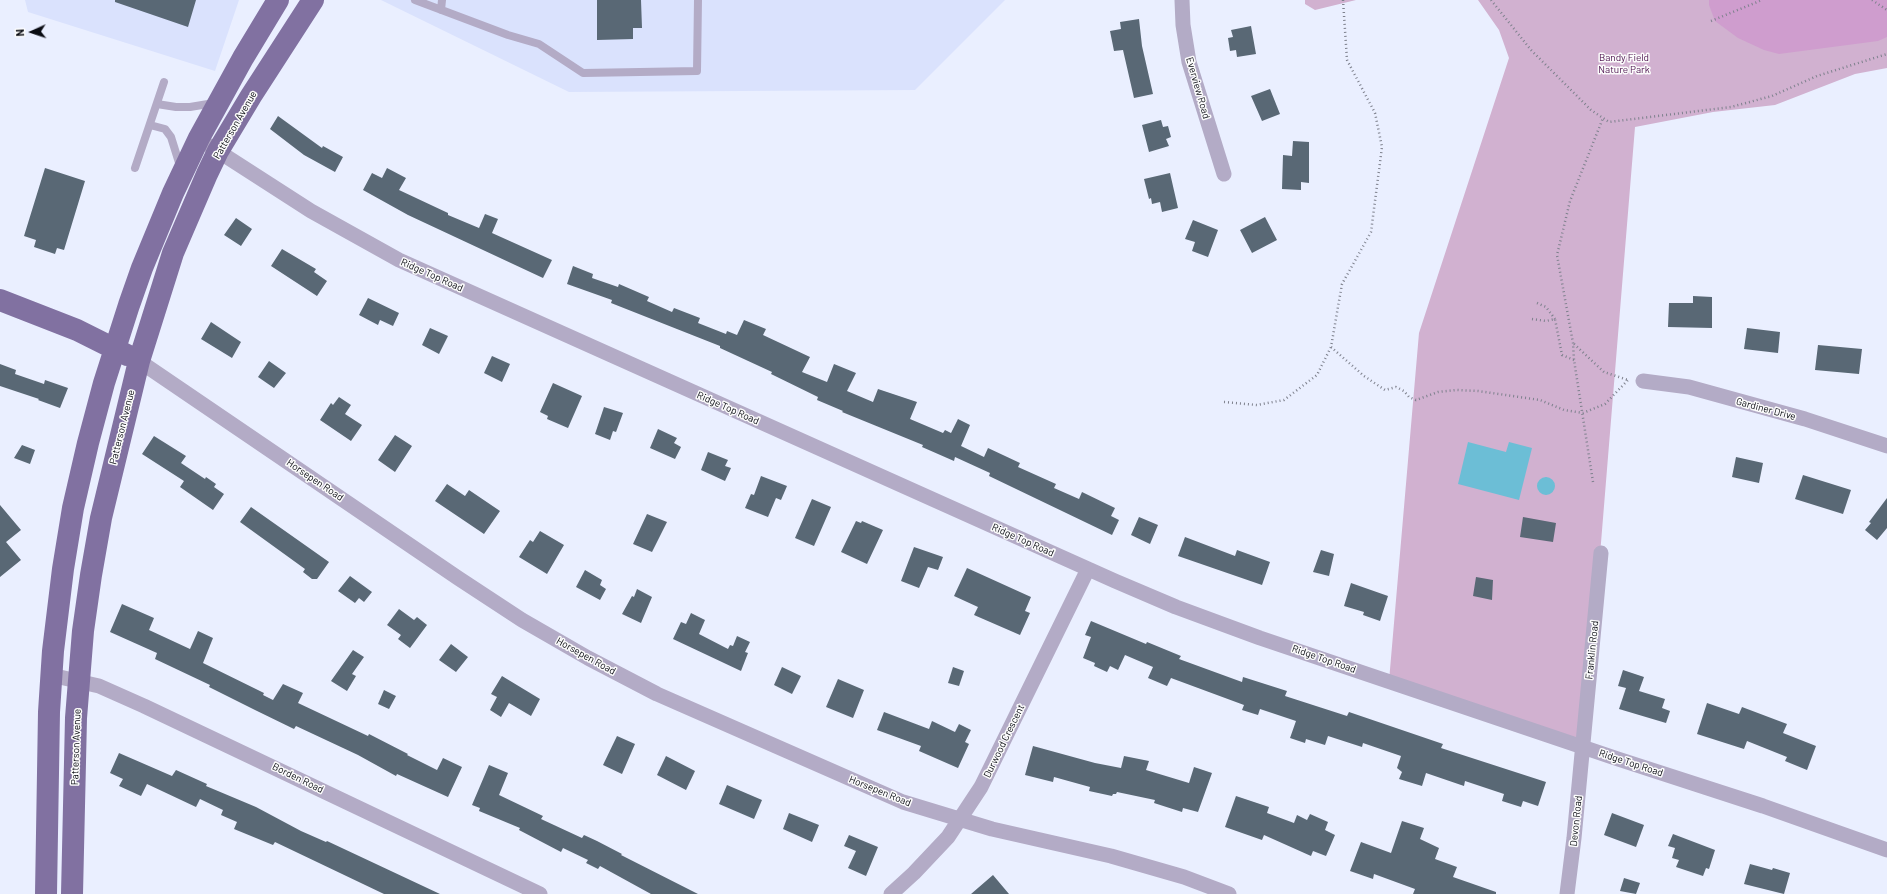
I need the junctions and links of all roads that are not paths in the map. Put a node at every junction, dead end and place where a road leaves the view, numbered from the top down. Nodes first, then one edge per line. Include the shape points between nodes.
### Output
1 (278, 0) edge
2 (313, 0) edge
3 (415, 0) edge
4 (442, 0) edge
5 (698, 0) edge
6 (1182, 0) edge
7 (441, 10) junction
8 (164, 82) dead end
9 (219, 102) junction
10 (157, 104) junction
11 (150, 125) junction
12 (199, 138) junction
13 (218, 151) junction
14 (135, 168) dead end
15 (182, 174) junction
16 (1224, 174) dead end
17 (0, 300) edge
18 (114, 348) junction
19 (139, 361) junction
20 (1643, 381) road end
21 (1887, 446) edge
22 (1601, 553) dead end
23 (1088, 569) junction
24 (51, 675) junction
25 (79, 681) junction
26 (1583, 747) junction
27 (960, 819) junction
28 (1887, 850) edge
29 (46, 894) edge
30 (72, 894) edge
31 (540, 894) edge
32 (891, 894) edge
33 (1229, 894) edge
34 (1567, 894) edge

1 - 9 main road
2 - 13 main road, Patterson Avenue
3 - 7 lane
4 - 7 lane
5 - 7 lane via 697,71 583,73 539,44
6 - 16 street, Everview Road via 1189,62
8 - 10 lane
9 - 10 lane via 190,107
9 - 12 main road
10 - 11 lane
11 - 14 lane
11 - 15 lane via 165,129 171,137
12 - 13 street, Ridge Top Road
12 - 15 main road
13 - 19 main road, Patterson Avenue via 173,253
13 - 23 street, Ridge Top Road via 311,211 400,260
15 - 18 main road via 142,268
17 - 18 main road, Horsepen Road via 77,330
18 - 19 main road, Horsepen Road
18 - 24 main road via 73,508 60,591
19 - 25 main road, Patterson Avenue via 95,546
19 - 27 street, Horsepen Road via 458,578 522,620 588,658 664,697 902,802
20 - 21 street, Gardiner Drive via 1696,389 1805,419
22 - 26 street, Franklin Road
23 - 26 street, Ridge Top Road via 1176,607 1260,638
23 - 27 street, Durwood Crescent via 982,787
24 - 25 street, Borden Road
24 - 29 main road
25 - 30 main road, Patterson Avenue via 75,741
25 - 31 street, Borden Road via 98,686 144,706
26 - 28 street, Ridge Top Road
26 - 34 street, Devon Road
27 - 32 street, Durwood Crescent via 948,837
27 - 33 street, Horsepen Road via 992,829 1111,856 1184,877

